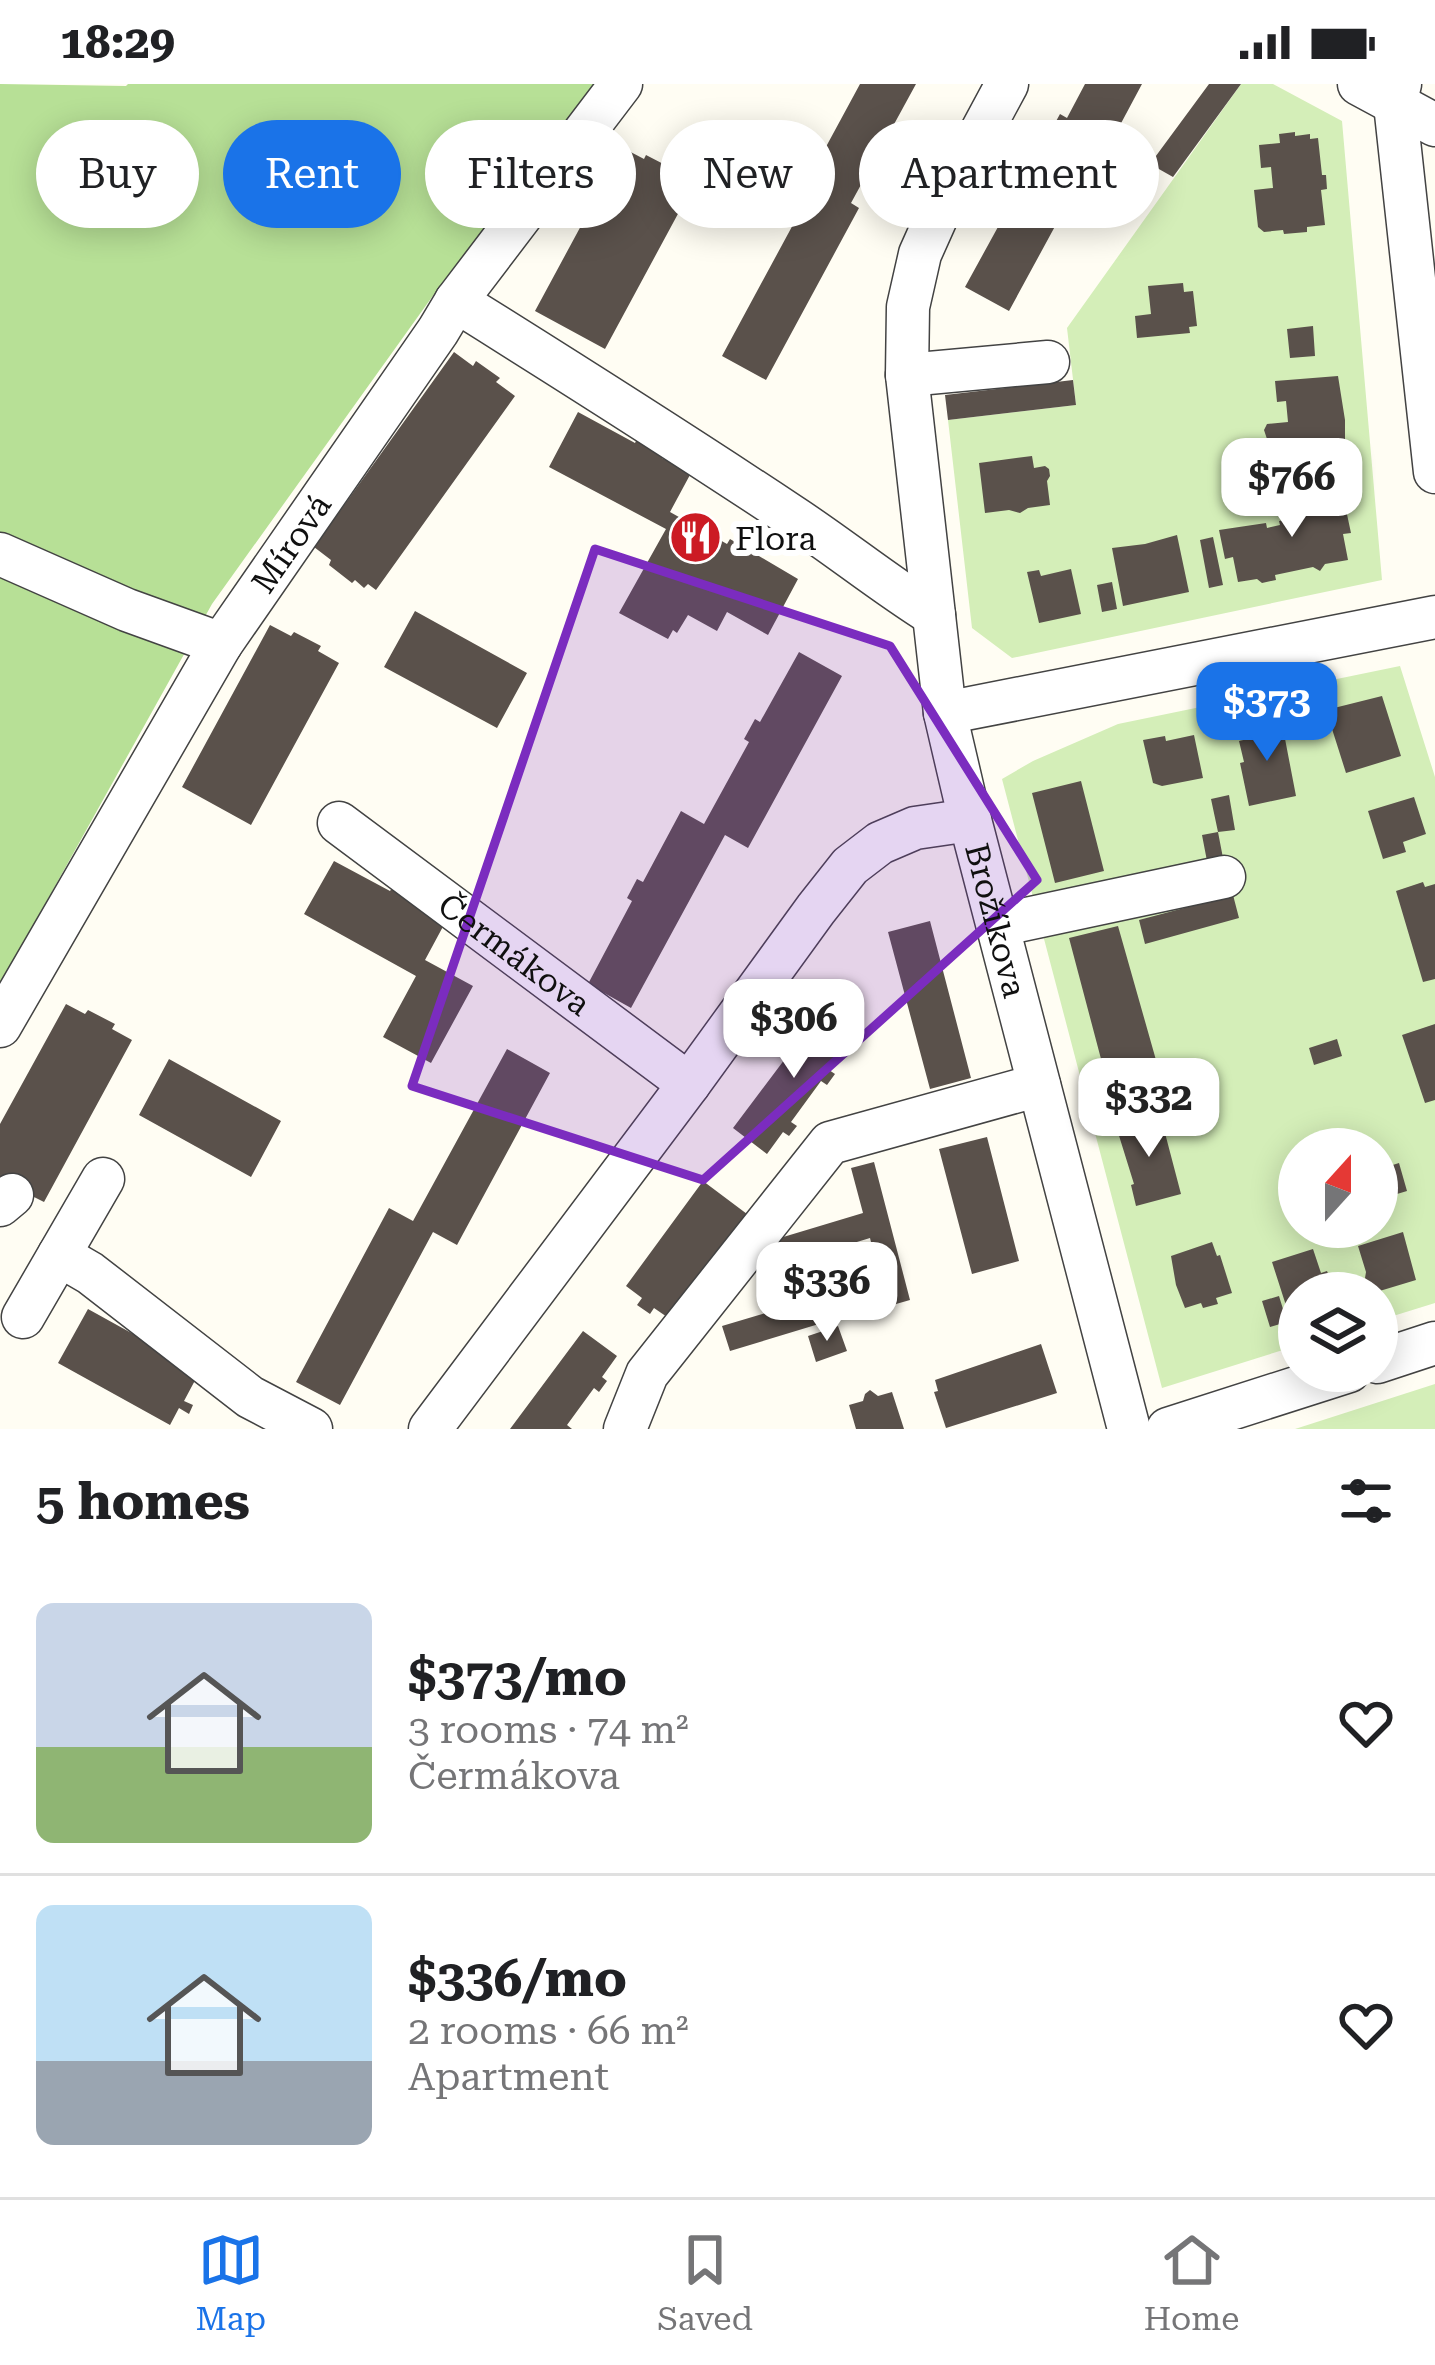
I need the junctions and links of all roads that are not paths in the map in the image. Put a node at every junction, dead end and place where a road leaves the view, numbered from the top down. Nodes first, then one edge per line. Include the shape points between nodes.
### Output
1 (621, 84) edge
2 (1007, 84) edge
3 (1385, 91) edge
4 (1435, 125) edge
5 (456, 301) junction
6 (1048, 362) dead end
7 (907, 374) junction
8 (1435, 472) edge
9 (0, 554) edge
10 (934, 615) junction
11 (1435, 617) edge
12 (220, 644) junction
13 (945, 713) junction
14 (970, 820) junction
15 (339, 823) dead end
16 (1224, 877) dead end
17 (998, 925) junction
18 (0, 1026) edge
19 (689, 1084) junction
20 (1039, 1085) junction
21 (103, 1179) dead end
22 (59, 1255) junction
23 (23, 1317) dead end
24 (1435, 1343) edge
25 (1398, 1355) edge
26 (1283, 1392) edge
27 (311, 1429) edge
28 (430, 1429) edge
29 (626, 1429) edge
30 (1129, 1429) edge
31 (1168, 1429) edge

1 - 5 street, Mírová
2 - 7 street, Brožíkova via 920,254 908,307
3 - 4 street
3 - 8 street
5 - 10 street
5 - 12 street, Mírová
6 - 7 street
7 - 10 street, Brožíkova
9 - 12 street
10 - 13 street, Brožíkova
11 - 13 street
12 - 18 street, Mírová
13 - 14 street, Brožíkova
14 - 17 street, Brožíkova
14 - 19 street via 915,829 850,866
15 - 19 street, Čermákova
16 - 17 street
17 - 20 street, Brožíkova
19 - 28 street
20 - 29 street via 830,1144 647,1375
20 - 30 street, Brožíkova
21 - 22 street
22 - 23 street
22 - 27 street via 250,1397
24 - 25 street
26 - 31 street

